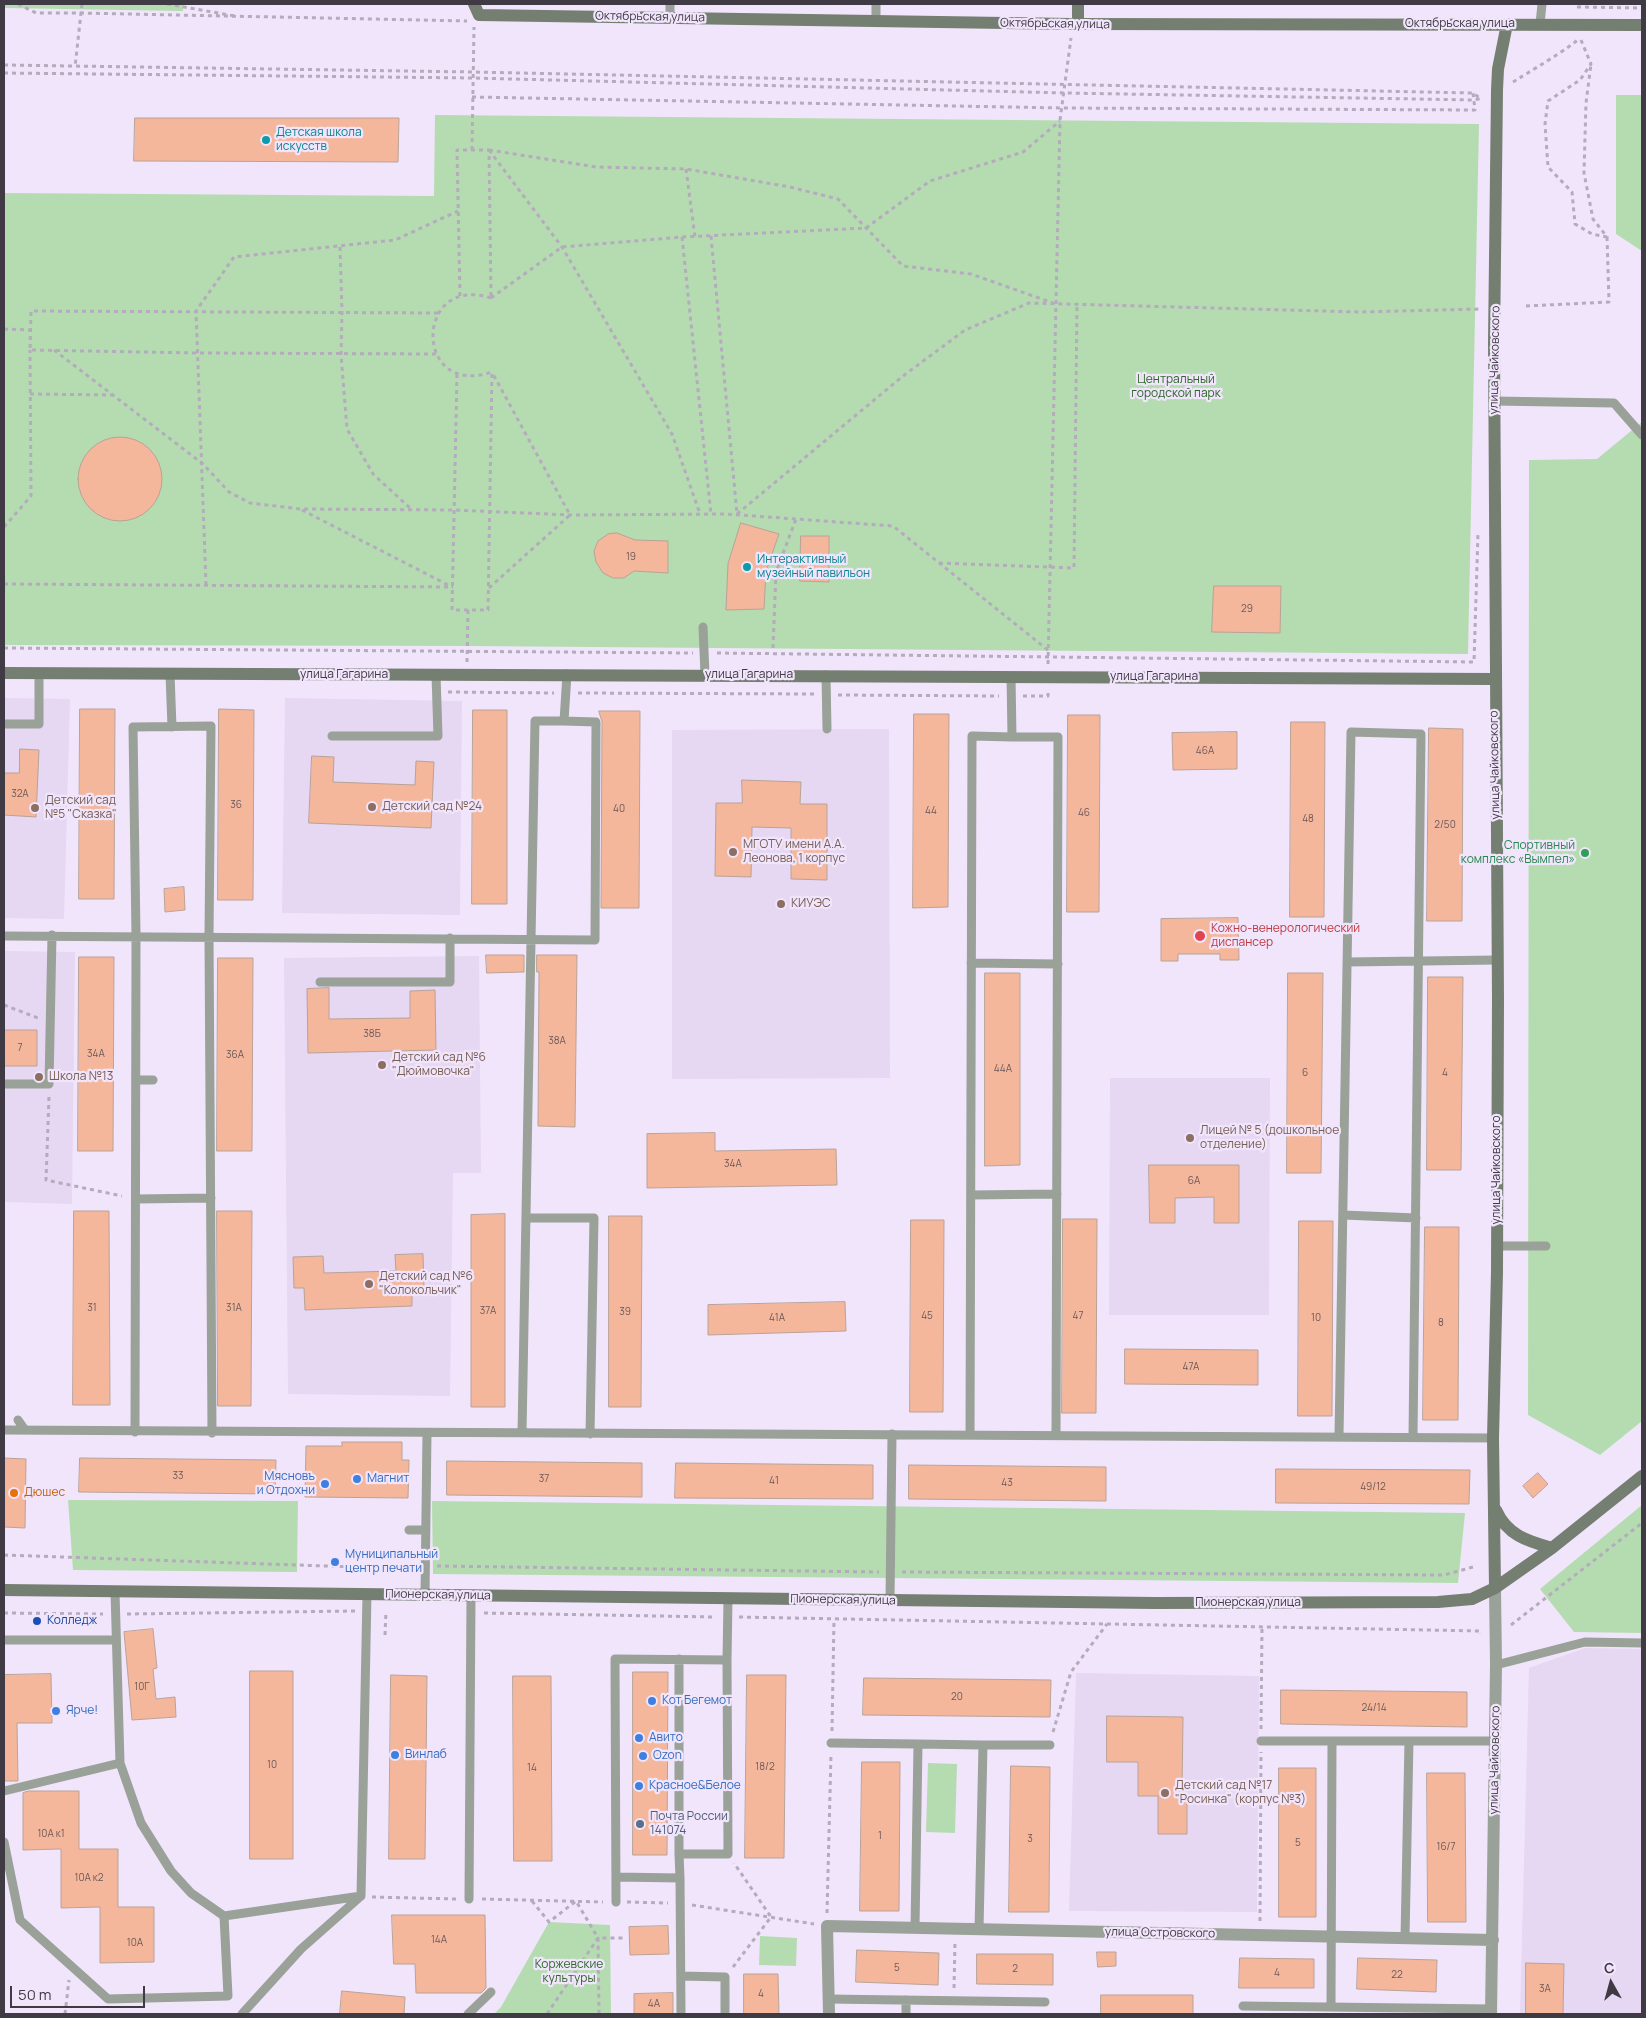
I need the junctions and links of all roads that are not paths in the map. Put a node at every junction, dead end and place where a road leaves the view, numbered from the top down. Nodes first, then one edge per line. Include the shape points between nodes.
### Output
1 (474, 4) edge
2 (670, 4) edge
3 (876, 4) edge
4 (1078, 4) edge
5 (1542, 4) edge
6 (670, 18) junction
7 (876, 21) junction
8 (1078, 24) junction
9 (1507, 24) junction
10 (1540, 24) junction
11 (1642, 25) edge
12 (1494, 401) junction
13 (1642, 435) edge
14 (703, 627) dead end
15 (4, 673) edge
16 (39, 673) junction
17 (170, 674) junction
18 (567, 674) junction
19 (436, 675) junction
20 (705, 675) junction
21 (826, 675) junction
22 (1011, 676) junction
23 (1494, 679) junction
24 (564, 721) junction
25 (4, 724) edge
26 (172, 727) junction
27 (827, 729) dead end
28 (332, 736) dead end
29 (1012, 737) junction
30 (4, 936) edge
31 (52, 936) junction
32 (136, 936) junction
33 (209, 936) junction
34 (450, 938) junction
35 (531, 938) junction
36 (1497, 960) junction
37 (1347, 962) junction
38 (1419, 962) junction
39 (971, 963) junction
40 (1058, 964) junction
41 (320, 982) dead end
42 (136, 1080) junction
43 (153, 1080) dead end
44 (4, 1084) edge
45 (1057, 1194) junction
46 (971, 1195) junction
47 (211, 1198) junction
48 (136, 1199) junction
49 (1343, 1215) junction
50 (526, 1218) junction
51 (1416, 1218) junction
52 (1497, 1246) junction
53 (1546, 1246) dead end
54 (18, 1420) dead end
55 (4, 1430) edge
56 (25, 1430) junction
57 (135, 1432) junction
58 (212, 1433) junction
59 (427, 1433) junction
60 (522, 1433) junction
61 (590, 1434) junction
62 (892, 1434) junction
63 (970, 1435) junction
64 (1056, 1435) junction
65 (1339, 1436) junction
66 (1413, 1436) junction
67 (1494, 1438) junction
68 (1642, 1476) edge
69 (1494, 1506) junction
70 (409, 1530) dead end
71 (426, 1530) junction
72 (1552, 1548) junction
73 (1494, 1588) junction
74 (4, 1590) edge
75 (115, 1592) junction
76 (367, 1594) junction
77 (425, 1595) junction
78 (471, 1597) junction
79 (728, 1599) junction
80 (890, 1600) junction
81 (4, 1640) edge
82 (116, 1640) junction
83 (1642, 1643) edge
84 (679, 1659) junction
85 (727, 1660) junction
86 (1496, 1665) junction
87 (1261, 1741) road end
88 (1332, 1741) junction
89 (1409, 1741) junction
90 (1495, 1741) junction
91 (831, 1743) road end
92 (918, 1744) junction
93 (983, 1745) junction
94 (1050, 1745) road end
95 (120, 1763) junction
96 (4, 1790) edge
97 (4, 1842) edge
98 (679, 1854) junction
99 (616, 1877) junction
100 (680, 1878) junction
101 (361, 1896) junction
102 (469, 1899) road end
103 (616, 1902) road end
104 (224, 1916) junction
105 (915, 1928) junction
106 (979, 1930) junction
107 (1331, 1937) junction
108 (1405, 1938) junction
109 (1492, 1940) junction
110 (681, 1976) junction
111 (491, 1992) dead end
112 (828, 1999) junction
113 (906, 2000) junction
114 (1045, 2002) dead end
115 (1243, 2006) dead end
116 (1331, 2007) junction
117 (1384, 2011) edge
118 (1492, 2012) edge
119 (242, 2014) edge
120 (468, 2014) edge
121 (681, 2014) edge
122 (725, 2014) edge
123 (829, 2014) edge
124 (906, 2014) edge

1 - 6 street, Октябрьская улица via 480,15
2 - 6 lane
3 - 7 lane
4 - 8 street
5 - 10 lane
6 - 7 street, Октябрьская улица
7 - 8 street, Октябрьская улица
8 - 9 street, Октябрьская улица
9 - 10 street, Октябрьская улица
9 - 12 street, улица Чайковского via 1497,90
10 - 11 street, Октябрьская улица
12 - 13 lane via 1614,403
12 - 23 street, улица Чайковского
14 - 20 lane
15 - 16 street, улица Гагарина
16 - 17 street, улица Гагарина
16 - 25 lane via 39,724
17 - 19 street, улица Гагарина
17 - 26 lane
18 - 19 street, улица Гагарина
18 - 20 street, улица Гагарина
18 - 24 lane
19 - 28 lane via 438,736
20 - 21 street, улица Гагарина
21 - 22 street, улица Гагарина
21 - 27 lane
22 - 23 street, улица Гагарина
22 - 29 lane
23 - 36 street, улица Чайковского
24 - 35 lane via 535,721
24 - 35 lane via 596,722 595,940
26 - 32 lane via 133,727
26 - 33 lane via 211,726
29 - 39 lane via 972,736
29 - 40 lane via 1058,738
30 - 31 lane
31 - 32 lane
31 - 44 lane via 49,1084
32 - 33 lane
32 - 42 lane
33 - 34 lane
33 - 47 lane
34 - 35 lane
34 - 41 lane via 450,982
35 - 50 lane
36 - 38 lane
36 - 52 street, улица Чайковского
37 - 38 lane
37 - 38 lane via 1351,732 1369,732 1421,734
37 - 49 lane
38 - 51 lane
39 - 40 lane
39 - 46 lane
40 - 45 lane
42 - 43 lane
42 - 48 lane
45 - 46 lane
45 - 64 lane
46 - 63 lane
47 - 48 lane
47 - 58 lane
48 - 57 lane
49 - 51 lane
49 - 65 lane
50 - 60 lane
50 - 61 lane via 594,1218
51 - 66 lane
52 - 53 lane
52 - 67 street, улица Чайковского
54 - 56 lane
55 - 56 lane
56 - 57 lane
57 - 58 lane
58 - 59 lane
59 - 60 lane
59 - 71 lane
60 - 61 lane
61 - 62 lane
62 - 63 lane
62 - 80 lane
63 - 64 lane
64 - 65 lane
65 - 66 lane
66 - 67 lane
67 - 69 street, улица Чайковского
68 - 72 street, Пионерская улица
69 - 72 street, улица Чайковского via 1502,1524 1514,1534
69 - 73 street, улица Чайковского
70 - 71 lane
71 - 77 lane
72 - 73 street, Пионерская улица
73 - 80 street, Пионерская улица via 1472,1599 1438,1602 1220,1604
73 - 86 street, улица Чайковского
74 - 75 street, Пионерская улица
75 - 76 street, Пионерская улица
75 - 82 lane
76 - 77 street, Пионерская улица
76 - 101 lane
77 - 78 street, Пионерская улица
78 - 79 street, Пионерская улица
78 - 102 lane
79 - 80 street, Пионерская улица
79 - 85 lane
81 - 82 lane
82 - 95 lane
83 - 86 lane via 1585,1642
84 - 85 lane
84 - 98 lane
84 - 99 lane via 615,1659
85 - 98 lane via 728,1854
86 - 90 street, улица Чайковского
87 - 88 lane
88 - 89 lane
88 - 107 lane
89 - 90 lane
89 - 108 lane
90 - 109 street, улица Чайковского
91 - 92 lane
92 - 93 lane
92 - 105 lane
93 - 94 lane
93 - 106 lane
95 - 96 lane
95 - 104 lane via 141,1823 171,1871 191,1893
97 - 104 lane via 20,1920 108,1999 228,1996
98 - 100 lane
99 - 100 lane
99 - 103 lane
100 - 110 lane
101 - 104 lane
101 - 119 lane via 301,1949
105 - 106 street, улица Островского
105 - 112 street, улица Островского via 827,1926
106 - 107 street, улица Островского
107 - 108 street, улица Островского
107 - 116 lane
108 - 109 street, улица Островского
109 - 118 street, улица Чайковского
110 - 121 lane
110 - 122 lane via 725,1977
111 - 120 lane
112 - 113 lane
112 - 123 street
113 - 114 lane
113 - 124 lane
115 - 116 lane
116 - 117 lane
117 - 118 lane

